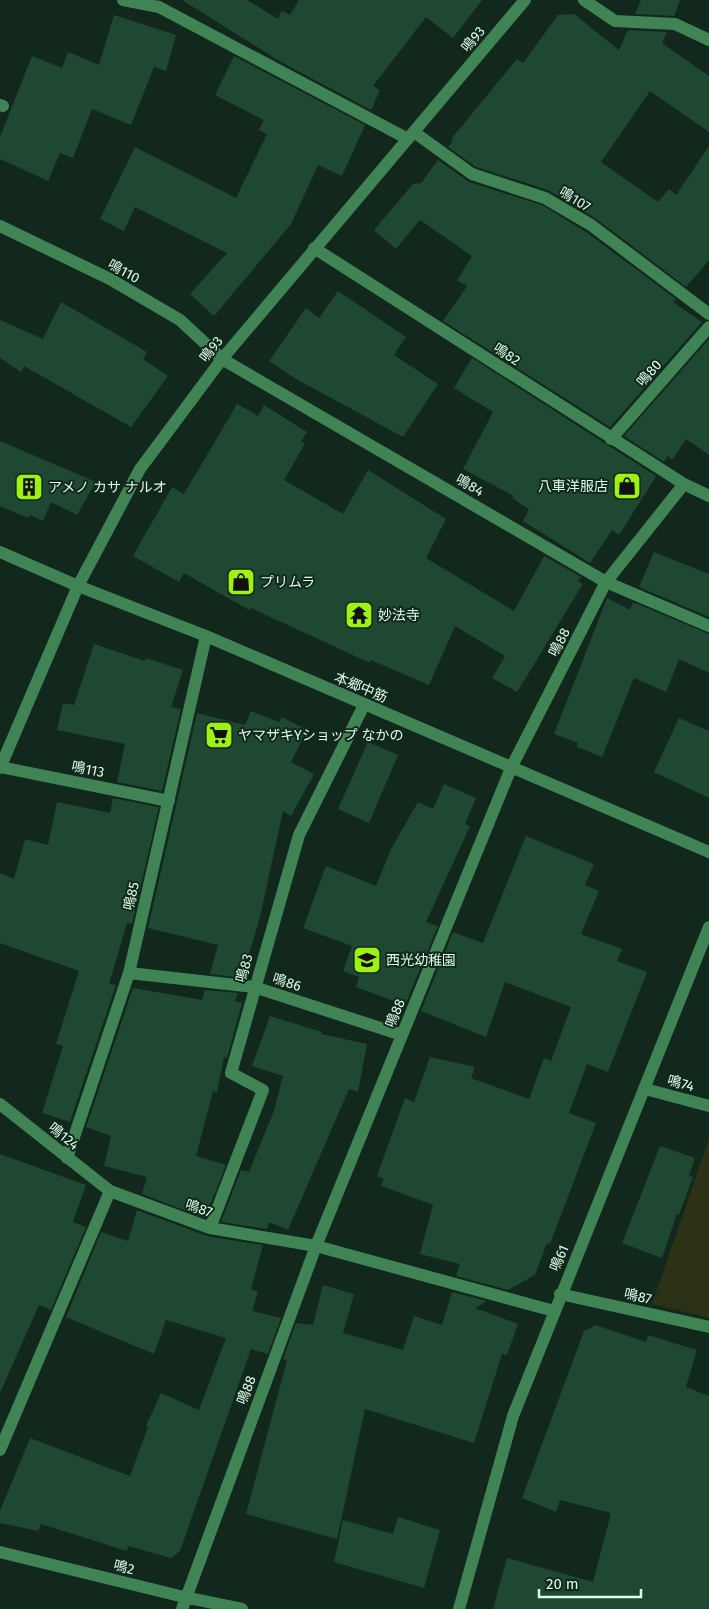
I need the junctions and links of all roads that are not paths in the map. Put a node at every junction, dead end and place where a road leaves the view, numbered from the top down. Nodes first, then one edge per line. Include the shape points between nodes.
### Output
1 (123, 0) edge
2 (525, 0) edge
3 (584, 0) edge
4 (709, 40) edge
5 (411, 136) junction
6 (0, 226) edge
7 (314, 248) junction
8 (709, 314) edge
9 (709, 327) edge
10 (222, 359) junction
11 (611, 439) junction
12 (684, 484) junction
13 (709, 496) edge
14 (0, 552) edge
15 (606, 582) junction
16 (78, 586) junction
17 (709, 626) edge
18 (206, 636) junction
19 (364, 705) junction
20 (0, 767) edge
21 (511, 768) junction
22 (169, 801) junction
23 (709, 852) edge
24 (709, 927) edge
25 (129, 973) junction
26 (254, 987) junction
27 (402, 1035) junction
28 (645, 1089) junction
29 (0, 1104) edge
30 (709, 1106) edge
31 (67, 1158) junction
32 (110, 1191) junction
33 (210, 1228) junction
34 (316, 1246) junction
35 (560, 1294) junction
36 (554, 1311) junction
37 (709, 1327) edge
38 (0, 1450) edge
39 (0, 1552) edge
40 (183, 1603) edge
41 (242, 1609) edge
42 (460, 1609) edge

1 - 5 street, 鳴107 via 160,8
2 - 5 street, 鳴93
3 - 4 street via 615,22 675,24
5 - 7 street, 鳴93
5 - 8 street, 鳴107 via 472,174 545,198 591,225
6 - 10 street, 鳴110 via 110,279 180,320
7 - 10 street, 鳴93
7 - 11 street, 鳴82
9 - 11 street, 鳴80
10 - 15 street, 鳴84
10 - 16 street, 鳴93 via 140,469
11 - 12 street, 鳴82
12 - 13 street
12 - 15 street, 鳴88
14 - 16 street, 本郷中筋
15 - 17 street, 鳴84
15 - 21 street, 鳴88
16 - 18 street, 本郷中筋
16 - 20 street, 鳴93
18 - 19 street, 本郷中筋
18 - 22 street, 鳴85
19 - 21 street, 本郷中筋
19 - 26 street, 鳴83 via 299,835
20 - 22 street, 鳴113
21 - 23 street, 本郷中筋
21 - 27 street, 鳴88
22 - 25 street, 鳴85
24 - 28 street, 鳴61
25 - 26 street, 鳴86
25 - 31 street, 鳴85
26 - 27 street, 鳴86
26 - 33 street, 鳴83 via 230,1073 263,1090
27 - 34 street, 鳴88
28 - 30 street, 鳴74
28 - 35 street, 鳴61
29 - 31 street, 鳴124
31 - 32 street, 鳴124
32 - 33 street, 鳴87
32 - 38 street
33 - 34 street, 鳴87
34 - 36 street, 鳴87
34 - 40 street, 鳴88
35 - 36 street, 鳴61
35 - 37 street, 鳴87
36 - 42 street, 鳴61 via 512,1416
39 - 40 street, 鳴2
40 - 41 street, 鳴2

